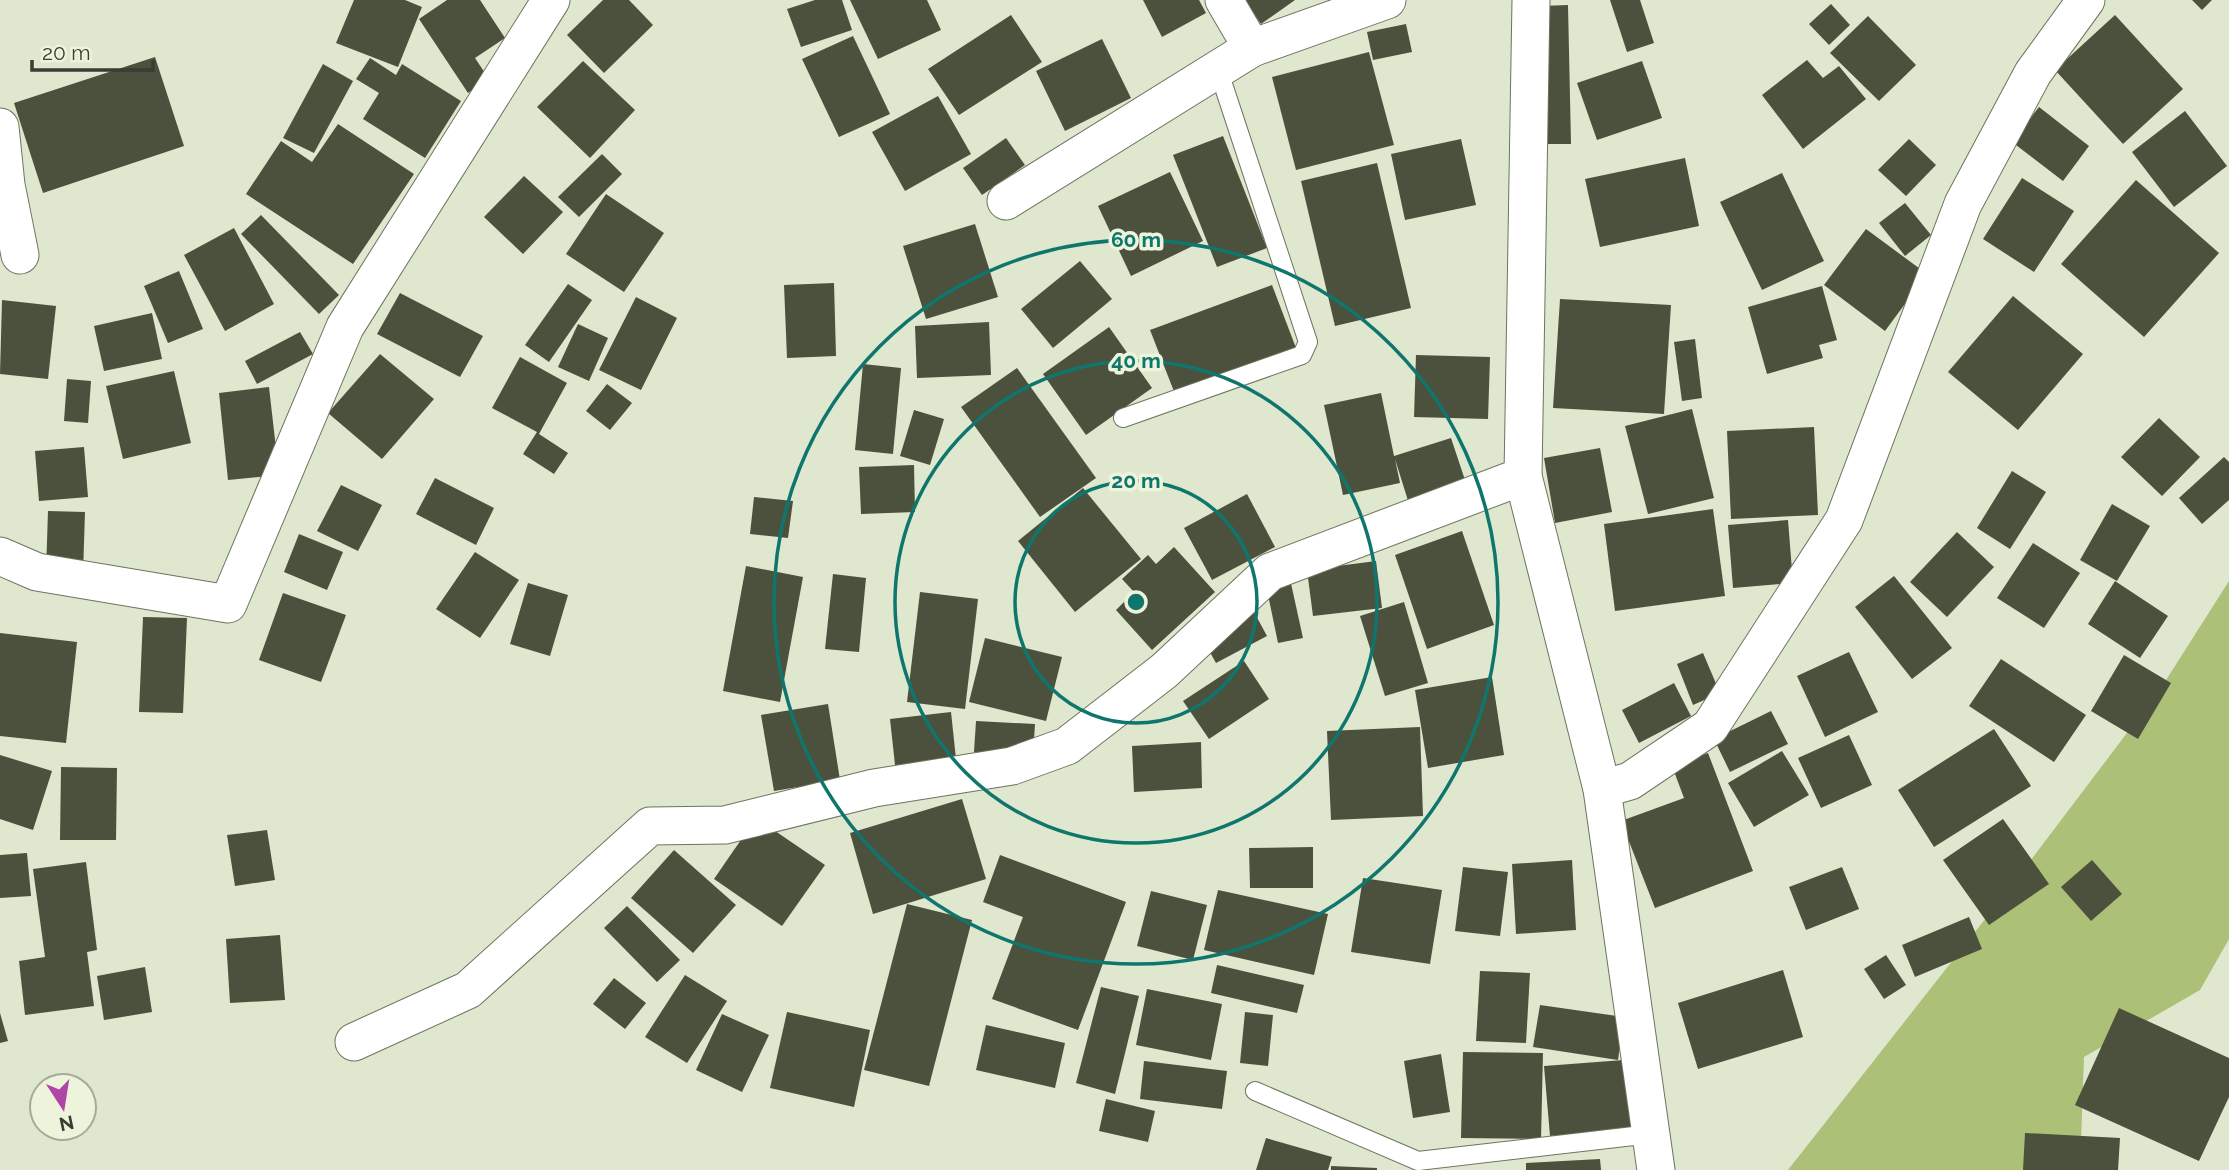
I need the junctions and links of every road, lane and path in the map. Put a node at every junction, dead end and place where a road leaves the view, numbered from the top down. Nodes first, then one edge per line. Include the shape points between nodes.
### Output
1 (551, 0) edge
2 (1224, 0) edge
3 (1387, 0) edge
4 (1531, 0) edge
5 (2086, 0) edge
6 (1252, 48) junction
7 (1218, 69) junction
8 (0, 127) edge
9 (1006, 201) dead end
10 (20, 256) dead end
11 (1124, 418) dead end
12 (1523, 476) junction
13 (0, 556) edge
14 (1602, 789) junction
15 (354, 1042) dead end
16 (1255, 1091) dead end
17 (1651, 1134) junction
18 (1656, 1170) edge

1 - 13 street via 345,327 228,604 37,572
2 - 6 street
3 - 6 street
4 - 12 street
5 - 14 street via 2033,73 1963,204 1844,520 1710,727 1630,781
6 - 7 street
7 - 9 street
7 - 11 lane via 1308,342 1302,355
8 - 10 street
12 - 14 street
12 - 15 street via 1270,572 1164,671 1067,746 1012,766 874,788 725,825 650,826 468,990
14 - 17 street
16 - 17 lane via 1418,1161
17 - 18 street

